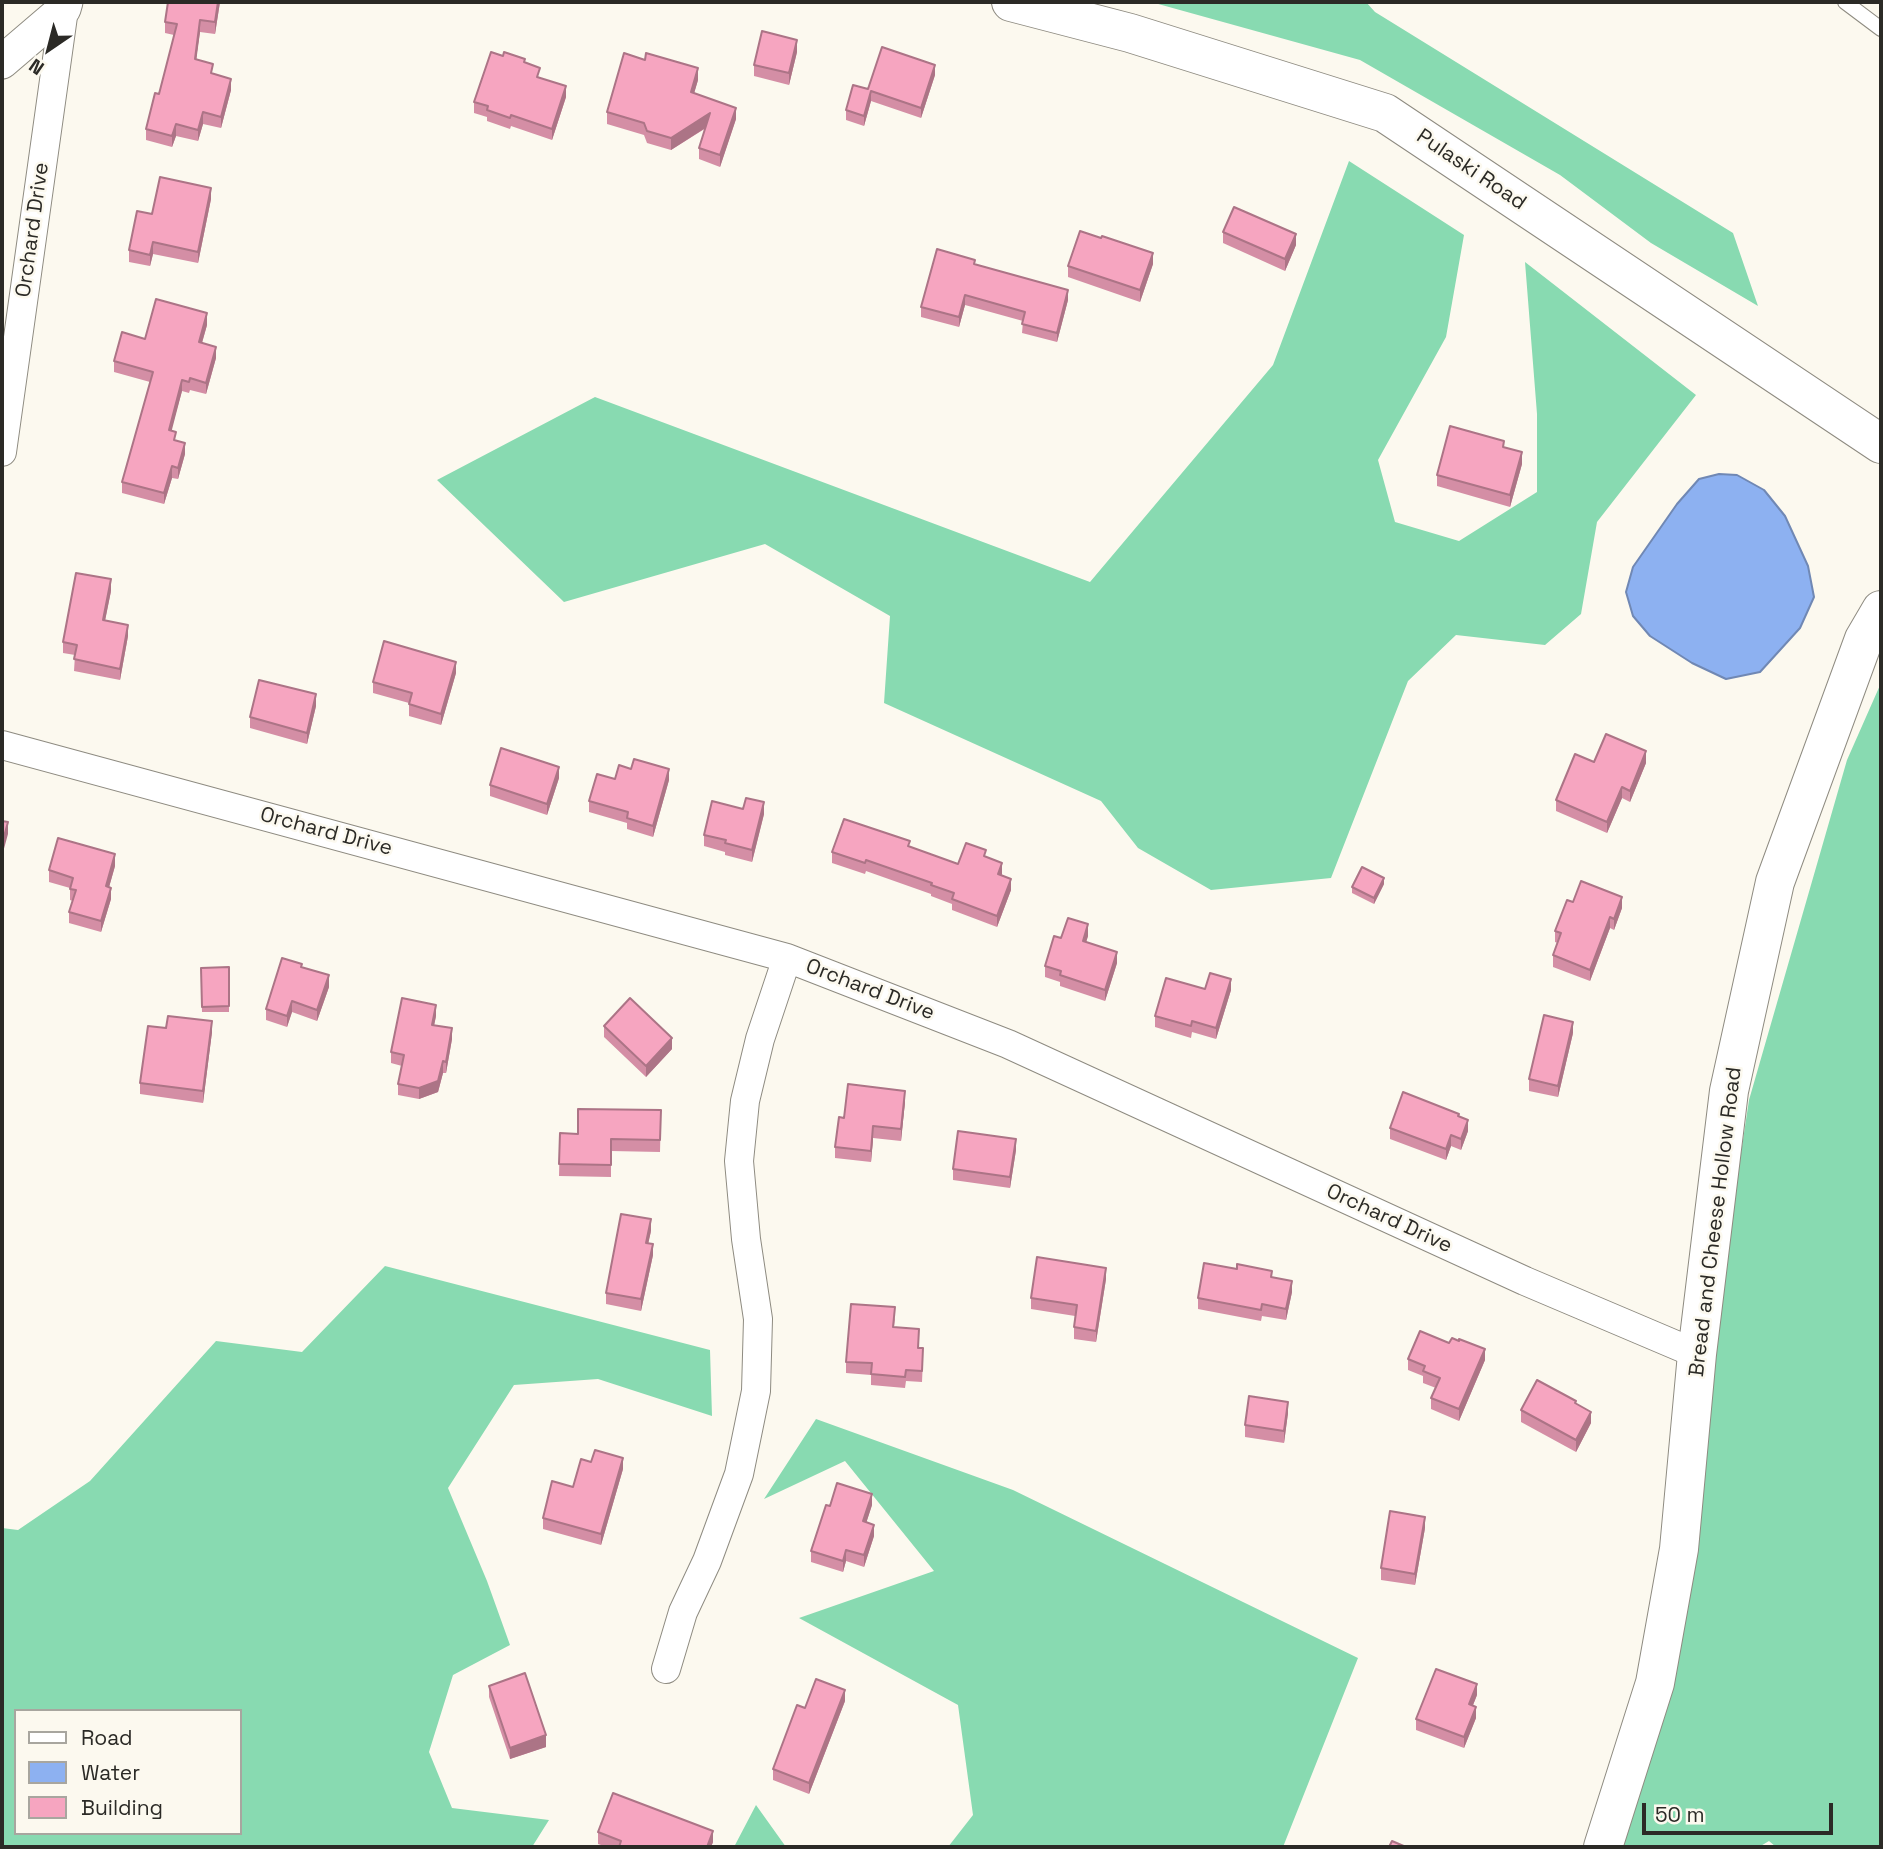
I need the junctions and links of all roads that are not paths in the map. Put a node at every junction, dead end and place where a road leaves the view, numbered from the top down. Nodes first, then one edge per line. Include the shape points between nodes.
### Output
1 (1011, 2) edge
2 (1845, 2) edge
3 (65, 5) edge
4 (1881, 29) edge
5 (2, 62) edge
6 (1881, 444) edge
7 (2, 452) edge
8 (1881, 610) edge
9 (2, 745) edge
10 (788, 958) junction
11 (1697, 1354) junction
12 (666, 1669) dead end
13 (1603, 1847) edge

1 - 6 main road, Pulaski Road via 1130,33 1385,113
2 - 4 lane
3 - 5 street
3 - 7 street, Orchard Drive
8 - 11 main road, Bread and Cheese Hollow Road via 1864,639 1775,882 1730,1091
9 - 10 street, Orchard Drive
10 - 11 street, Orchard Drive via 1008,1044 1525,1281
10 - 12 street via 745,1101 739,1161 758,1319 756,1391 739,1474 683,1612
11 - 13 main road, Bread and Cheese Hollow Road via 1679,1549 1655,1683

